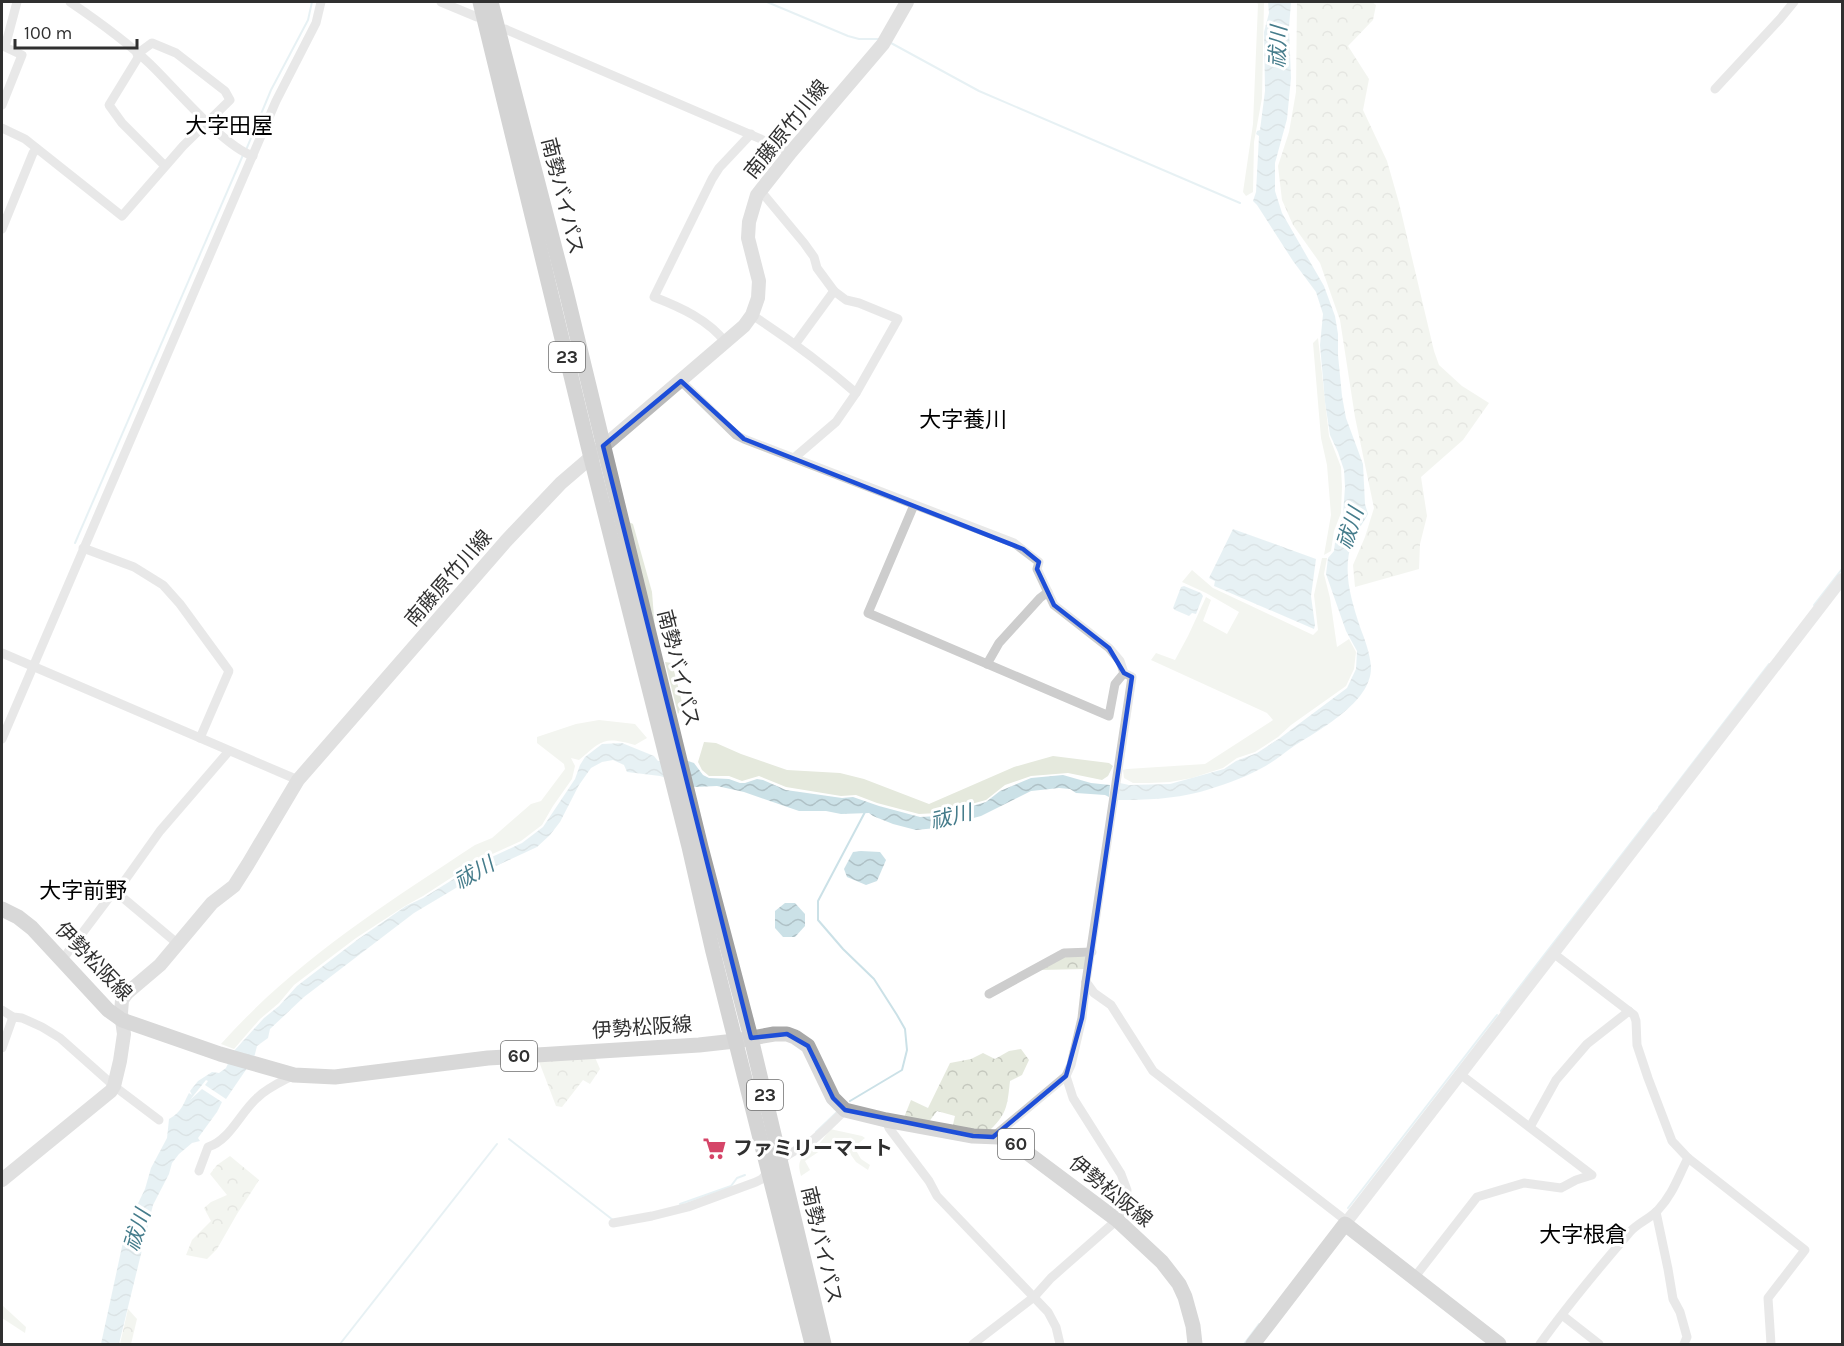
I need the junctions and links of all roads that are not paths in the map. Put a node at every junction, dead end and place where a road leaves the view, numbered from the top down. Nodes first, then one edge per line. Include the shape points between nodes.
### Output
1 (17, 2) edge
2 (70, 2) edge
3 (91, 2) edge
4 (321, 2) edge
5 (441, 2) edge
6 (491, 2) edge
7 (907, 2) edge
8 (1794, 2) edge
9 (478, 9) edge
10 (83, 10) junction
11 (505, 29) dead end
12 (138, 55) junction
13 (1715, 89) dead end
14 (2, 105) edge
15 (208, 122) junction
16 (2, 128) edge
17 (751, 134) junction
18 (37, 149) junction
19 (791, 152) junction
20 (247, 154) junction
21 (165, 166) junction
22 (760, 190) junction
23 (2, 229) edge
24 (834, 291) junction
25 (752, 315) junction
26 (726, 343) junction
27 (796, 343) junction
28 (681, 381) junction
29 (856, 393) junction
30 (603, 446) junction
31 (591, 458) junction
32 (794, 458) junction
33 (914, 504) junction
34 (83, 548) junction
35 (1842, 579) edge
36 (1048, 592) junction
37 (2, 653) edge
38 (987, 664) junction
39 (32, 667) junction
40 (1124, 674) junction
41 (661, 711) junction
42 (200, 738) junction
43 (2, 739) edge
44 (229, 751) junction
45 (298, 780) junction
46 (695, 847) junction
47 (116, 892) junction
48 (2, 909) edge
49 (178, 944) junction
50 (1092, 952) junction
51 (1553, 953) junction
52 (62, 960) junction
53 (1086, 982) junction
54 (989, 994) dead end
55 (2, 1010) edge
56 (1629, 1011) junction
57 (13, 1017) junction
58 (122, 1020) junction
59 (751, 1038) junction
60 (735, 1041) junction
61 (2, 1048) edge
62 (1460, 1074) junction
63 (294, 1076) junction
64 (1066, 1076) junction
65 (114, 1086) junction
66 (845, 1110) junction
67 (159, 1120) dead end
68 (886, 1120) junction
69 (1530, 1127) junction
70 (993, 1137) junction
71 (1688, 1158) junction
72 (781, 1161) junction
73 (200, 1171) dead end
74 (768, 1172) junction
75 (2, 1180) edge
76 (1656, 1212) junction
77 (1117, 1220) junction
78 (613, 1223) dead end
79 (1345, 1224) junction
80 (1413, 1278) junction
81 (1034, 1297) junction
82 (1562, 1315) junction
83 (812, 1344) edge
84 (824, 1344) edge
85 (973, 1344) edge
86 (1060, 1344) edge
87 (1195, 1344) edge
88 (1252, 1344) edge
89 (1499, 1344) edge
90 (1540, 1344) edge
91 (1599, 1344) edge
92 (1684, 1344) edge
93 (1771, 1344) edge

1 - 14 street via 5,47 22,55
2 - 10 street
3 - 10 street
4 - 20 street via 316,23
5 - 9 street
6 - 30 highway, 南勢バイパス / 23
7 - 19 main road, 南藤原竹川線 via 885,41
8 - 13 street
9 - 31 highway, 南勢バイパス / 23
10 - 12 street
11 - 17 street
12 - 15 street
12 - 15 street via 152,43 177,53 225,91 230,100
12 - 21 street via 109,105
15 - 20 street
15 - 21 street
16 - 18 street
17 - 19 street
17 - 26 street via 712,179 654,297 704,322
18 - 21 street via 122,216
18 - 23 street
19 - 22 main road, 南藤原竹川線
20 - 34 street
22 - 24 street via 804,243
22 - 25 main road, 南藤原竹川線 via 749,222 748,238 759,281
24 - 27 street
24 - 29 street via 846,300 898,319
25 - 26 main road, 南藤原竹川線
25 - 27 street
26 - 28 main road, 南藤原竹川線
27 - 29 street
28 - 30 main road, 南藤原竹川線
28 - 32 street via 736,435
29 - 32 street via 836,422
30 - 31 main road, 南藤原竹川線
30 - 41 highway, 南勢バイパス / 23
31 - 41 highway, 南勢バイパス / 23
31 - 45 main road, 南藤原竹川線 via 561,483 506,541
32 - 33 street
33 - 36 street via 1014,543 1039,562 1037,569
33 - 38 street via 868,613
34 - 39 street
34 - 42 street via 134,567 163,585 229,671
35 - 51 street
36 - 38 street via 999,643
36 - 40 street via 1054,605 1109,648 1120,661
37 - 39 street
38 - 40 street via 1109,716 1115,684
39 - 42 street
39 - 43 street
40 - 50 street via 1132,677
41 - 46 highway, 南勢バイパス / 23
42 - 44 street
44 - 45 street
44 - 47 street via 160,831
45 - 49 main road, 南藤原竹川線 via 243,874
46 - 59 highway, 南勢バイパス / 23
46 - 60 highway, 南勢バイパス / 23
47 - 49 street
47 - 52 street
48 - 52 main road, 伊勢松阪線 / 60 via 26,922
49 - 58 main road, 南藤原竹川線 via 127,993 122,1000
50 - 53 street
50 - 54 street via 1064,952
51 - 56 street
51 - 62 street
52 - 58 main road, 伊勢松阪線 / 60
53 - 64 street via 1082,1018
53 - 79 street via 1111,1005 1153,1071
55 - 57 street
56 - 69 street via 1579,1053 1556,1080
56 - 71 street via 1636,1021 1637,1046 1672,1141
57 - 61 street
57 - 65 street via 22,1017 60,1038
58 - 63 main road, 伊勢松阪線 / 60
58 - 65 main road, 南藤原竹川線 via 124,1034
59 - 60 main road, 伊勢松阪線 / 60
59 - 66 main road, 伊勢松阪線 / 60 via 787,1034 802,1041 833,1098
59 - 72 highway, 南勢バイパス / 23
60 - 63 main road, 伊勢松阪線 / 60 via 488,1058 335,1077
60 - 74 highway, 南勢バイパス / 23
62 - 69 street
62 - 79 street
63 - 73 street via 256,1098 219,1144 208,1147
64 - 70 street
64 - 77 street via 1072,1098 1121,1174 1127,1196
65 - 67 street
65 - 75 main road via 108,1095
66 - 68 main road, 伊勢松阪線 / 60
66 - 72 street via 814,1139
68 - 70 main road, 伊勢松阪線 / 60
68 - 81 street via 937,1196
69 - 80 street via 1592,1175 1561,1188 1524,1184 1477,1197
70 - 77 main road, 伊勢松阪線 / 60 via 1014,1143
71 - 76 street via 1674,1190
71 - 93 street via 1805,1250 1768,1298
72 - 84 highway, 南勢バイパス / 23
74 - 78 street via 756,1182 688,1207
74 - 83 highway, 南勢バイパス / 23
76 - 82 street via 1632,1230
76 - 92 street via 1673,1299 1687,1337
77 - 81 street
77 - 87 main road, 伊勢松阪線 / 60 via 1162,1262 1179,1284 1190,1312
79 - 80 main road
79 - 88 main road
80 - 89 main road
81 - 85 street
81 - 86 street via 1056,1327
82 - 90 street
82 - 91 street

